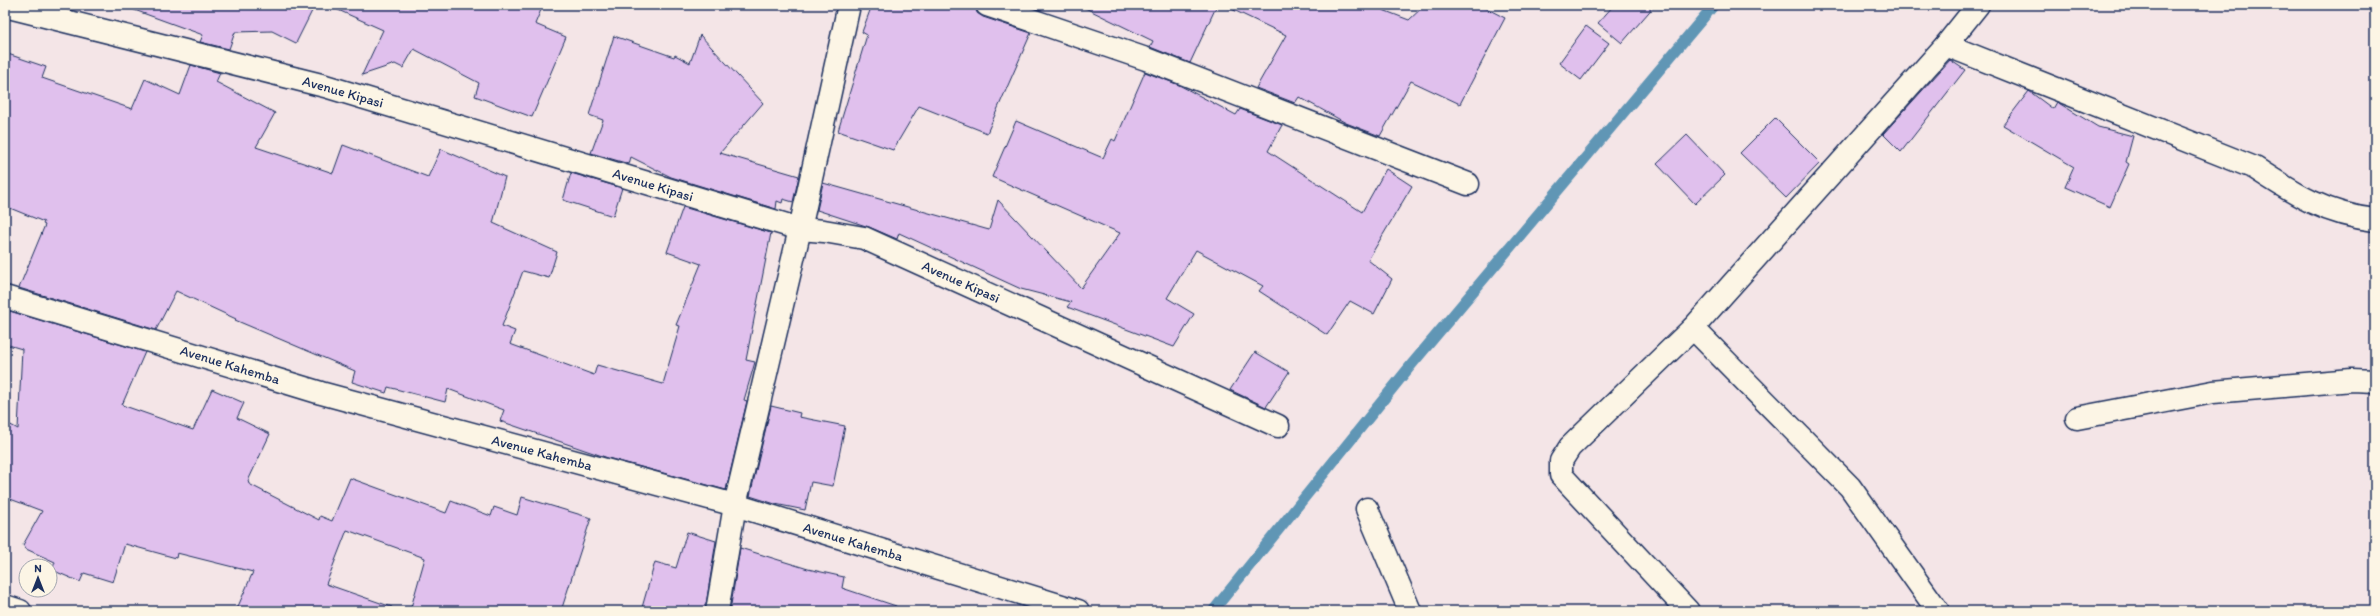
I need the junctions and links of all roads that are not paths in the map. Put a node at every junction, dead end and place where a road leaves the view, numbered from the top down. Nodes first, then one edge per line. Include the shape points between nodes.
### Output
1 (849, 5) edge
2 (987, 5) edge
3 (1978, 5) edge
4 (5, 6) edge
5 (1946, 45) junction
6 (1468, 184) dead end
7 (2375, 220) edge
8 (800, 229) junction
9 (5, 297) edge
10 (1693, 328) junction
11 (2375, 381) edge
12 (2077, 418) dead end
13 (1278, 426) dead end
14 (735, 505) junction
15 (1366, 509) dead end
16 (5, 606) edge
17 (20, 611) edge
18 (716, 611) edge
19 (1078, 611) edge
20 (1410, 611) edge
21 (1688, 611) edge
22 (1938, 611) edge

1 - 8 street
2 - 6 street via 1146,59
3 - 5 street
4 - 8 street, Avenue Kipasi via 325,86
5 - 7 street via 2255,168 2300,198 2350,217
5 - 10 street
8 - 13 street, Avenue Kipasi via 864,238
8 - 14 street
9 - 14 street, Avenue Kahemba via 321,393
10 - 21 street via 1601,415 1560,461 1560,475
10 - 22 street via 1850,487
11 - 12 street via 2352,380 2213,392
14 - 18 street
14 - 19 street, Avenue Kahemba
15 - 20 street
16 - 17 street

